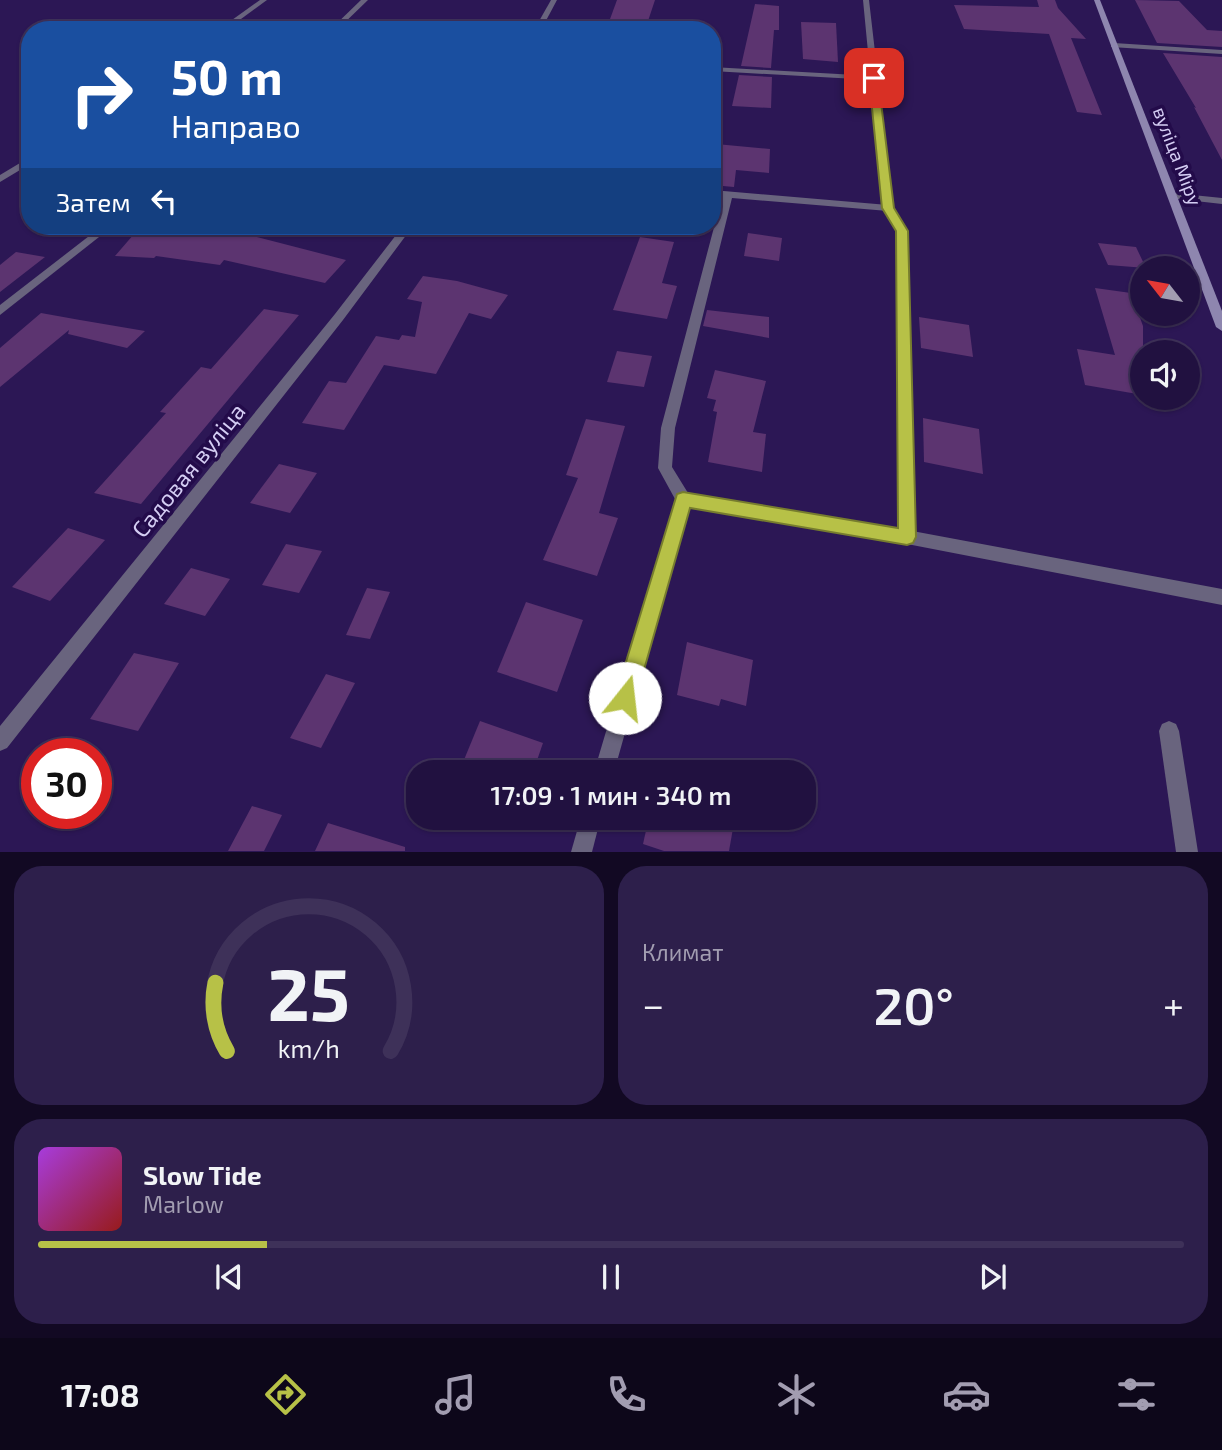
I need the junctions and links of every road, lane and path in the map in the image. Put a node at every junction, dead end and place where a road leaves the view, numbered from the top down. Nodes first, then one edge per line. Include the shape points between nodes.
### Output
1 (264, 0) edge
2 (365, 0) edge
3 (554, 0) edge
4 (866, 0) edge
5 (1097, 0) edge
6 (234, 21) edge
7 (343, 21) edge
8 (542, 21) edge
9 (1114, 45) junction
10 (1222, 52) edge
11 (721, 70) edge
12 (874, 78) junction
13 (21, 165) edge
14 (0, 178) edge
15 (721, 193) edge
16 (1173, 196) junction
17 (1222, 201) edge
18 (888, 208) junction
19 (97, 235) edge
20 (401, 235) edge
21 (711, 235) edge
22 (0, 311) edge
23 (1222, 327) edge
24 (683, 499) junction
25 (907, 537) junction
26 (1222, 597) edge
27 (1169, 731) dead end
28 (0, 741) edge
29 (607, 760) edge
30 (587, 830) edge
31 (581, 852) edge
32 (1187, 852) edge

1 - 6 street
2 - 7 street
3 - 8 street
4 - 12 street
5 - 9 street, вуліца Міру
9 - 10 street
9 - 16 street, вуліца Міру
11 - 12 street
12 - 18 street
13 - 14 street
15 - 18 street
16 - 17 street
16 - 23 street, вуліца Міру
18 - 25 street via 902,231
19 - 22 street
20 - 28 street, Садовая вуліца
21 - 24 street via 668,428 665,468
24 - 25 street
24 - 29 street
25 - 26 street
27 - 32 street
30 - 31 street

